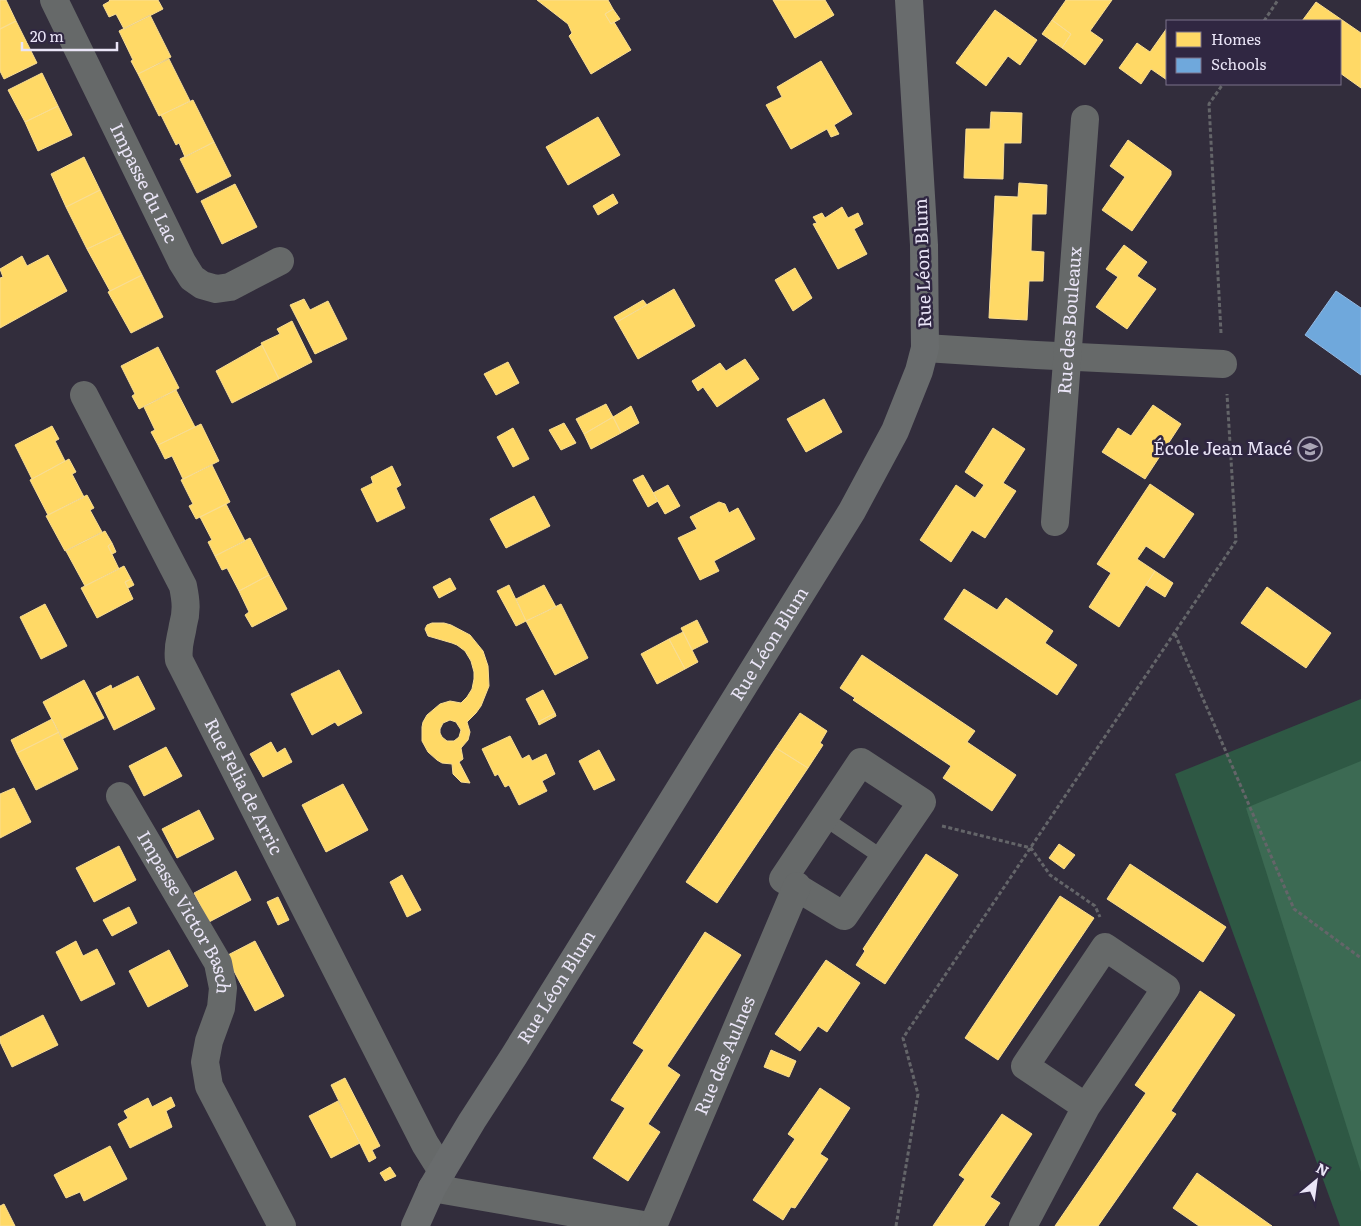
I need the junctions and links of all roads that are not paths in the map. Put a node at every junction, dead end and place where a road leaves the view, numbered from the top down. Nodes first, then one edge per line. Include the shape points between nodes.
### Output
1 (54, 0) edge
2 (909, 0) edge
3 (1084, 119) dead end
4 (280, 261) dead end
5 (925, 348) junction
6 (1067, 357) junction
7 (1222, 364) road end
8 (84, 395) dead end
9 (1055, 522) dead end
10 (120, 796) dead end
11 (824, 818) junction
12 (883, 858) junction
13 (797, 886) junction
14 (1086, 1107) junction
15 (437, 1180) junction
16 (612, 1223) edge
17 (282, 1226) edge
18 (415, 1226) edge
19 (651, 1226) edge
20 (1023, 1226) edge

1 - 4 street, Impasse du Lac via 192,278 202,286 216,290 230,288
2 - 5 main road, Rue Léon Blum via 924,245
3 - 6 street, Rue des Bouleaux
5 - 6 street
5 - 15 main road, Rue Léon Blum via 895,431 852,511
6 - 7 street
6 - 9 street, Rue des Bouleaux
8 - 15 street, Rue Felia de Arric via 183,586 186,601 177,649 179,660 425,1144
10 - 17 street, Impasse Victor Basch via 218,963 224,988 205,1062 209,1086
11 - 12 lane
11 - 12 street via 861,762 922,802
11 - 13 street via 783,878
12 - 13 street via 844,916
13 - 19 street, Rue des Aulnes
14 - 14 street via 1166,988 1105,947 1025,1066
14 - 20 street
15 - 16 street
15 - 18 main road, Rue Léon Blum
16 - 19 street

